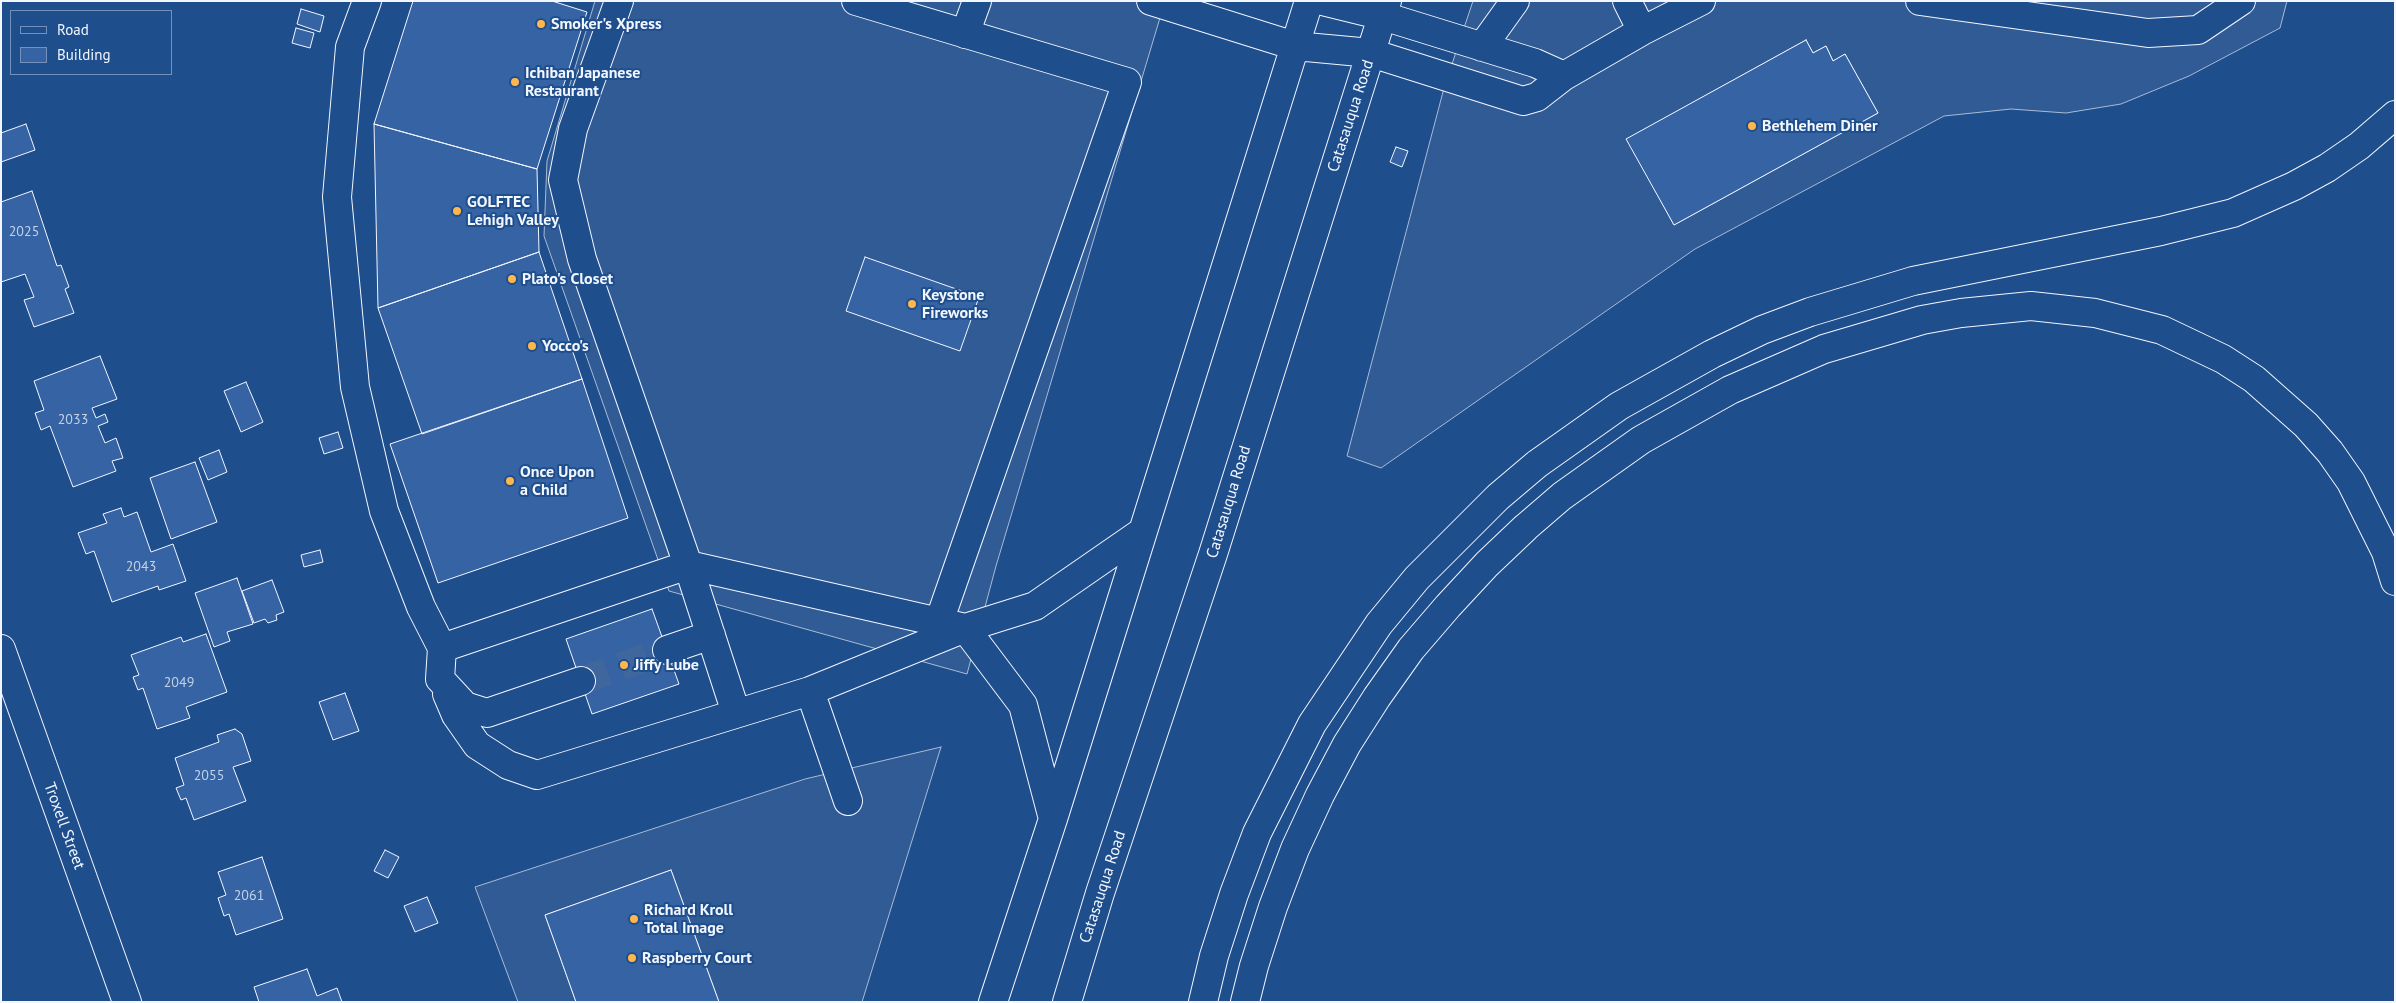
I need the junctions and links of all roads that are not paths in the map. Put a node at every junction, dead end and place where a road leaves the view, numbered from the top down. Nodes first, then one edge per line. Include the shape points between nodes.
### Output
1 (367, 1) edge
2 (619, 1) edge
3 (856, 1) edge
4 (977, 1) edge
5 (1151, 1) edge
6 (1310, 1) edge
7 (1322, 1) edge
8 (1515, 1) edge
9 (1627, 1) edge
10 (1701, 1) edge
11 (1920, 1) edge
12 (2241, 1) edge
13 (1385, 8) edge
14 (1642, 31) junction
15 (965, 34) junction
16 (1296, 46) junction
17 (1482, 47) junction
18 (1371, 53) junction
19 (1564, 76) junction
20 (2395, 115) edge
21 (1142, 532) junction
22 (688, 565) junction
23 (2395, 580) edge
24 (939, 622) junction
25 (965, 628) junction
26 (711, 635) junction
27 (442, 648) junction
28 (1, 649) edge
29 (667, 650) tunnel mouth
30 (440, 679) junction
31 (581, 681) tunnel mouth
32 (810, 690) junction
33 (736, 713) junction
34 (848, 802) dead end
35 (1053, 819) junction
36 (127, 1002) edge
37 (993, 1002) edge
38 (1067, 1002) edge
39 (1203, 1002) edge
40 (1245, 1002) edge

1 - 27 main road via 350,47 336,197 355,387 384,512 421,606
2 - 22 main road via 573,129 563,180 582,259
3 - 15 main road
4 - 15 main road
5 - 16 main road
6 - 16 main road
7 - 13 main road
8 - 17 main road
9 - 14 main road
10 - 14 main road
11 - 12 main road via 2148,33 2198,30
13 - 17 main road
13 - 18 main road, Catasauqua Road
14 - 19 main road
15 - 24 main road via 1127,82
16 - 18 main road
16 - 21 main road
17 - 19 main road
18 - 19 main road via 1523,101 1537,97
18 - 38 main road, Catasauqua Road
20 - 39 main road via 2327,168 2280,193 2233,212 1913,281 1762,330 1665,378 1564,444 1498,497 1417,578 1343,674 1312,724 1257,833 1214,956
21 - 25 main road via 1035,606
21 - 35 main road
22 - 24 main road
22 - 26 main road
22 - 27 main road
23 - 40 main road via 2382,543 2351,482 2306,425 2246,374 2193,343 2162,330 2095,312 2030,306 1922,320 1824,350 1730,390 1641,440 1548,509 1487,564 1448,606 1411,649 1377,697 1320,795 1273,907
24 - 25 main road
25 - 32 main road
25 - 35 main road via 1023,705
26 - 29 main road
26 - 33 main road
27 - 30 main road
28 - 36 main road, Troxell Street
30 - 31 main road via 465,706 488,713
30 - 33 main road via 456,715 477,745 508,765 537,775
32 - 33 main road
32 - 34 main road
35 - 37 main road

